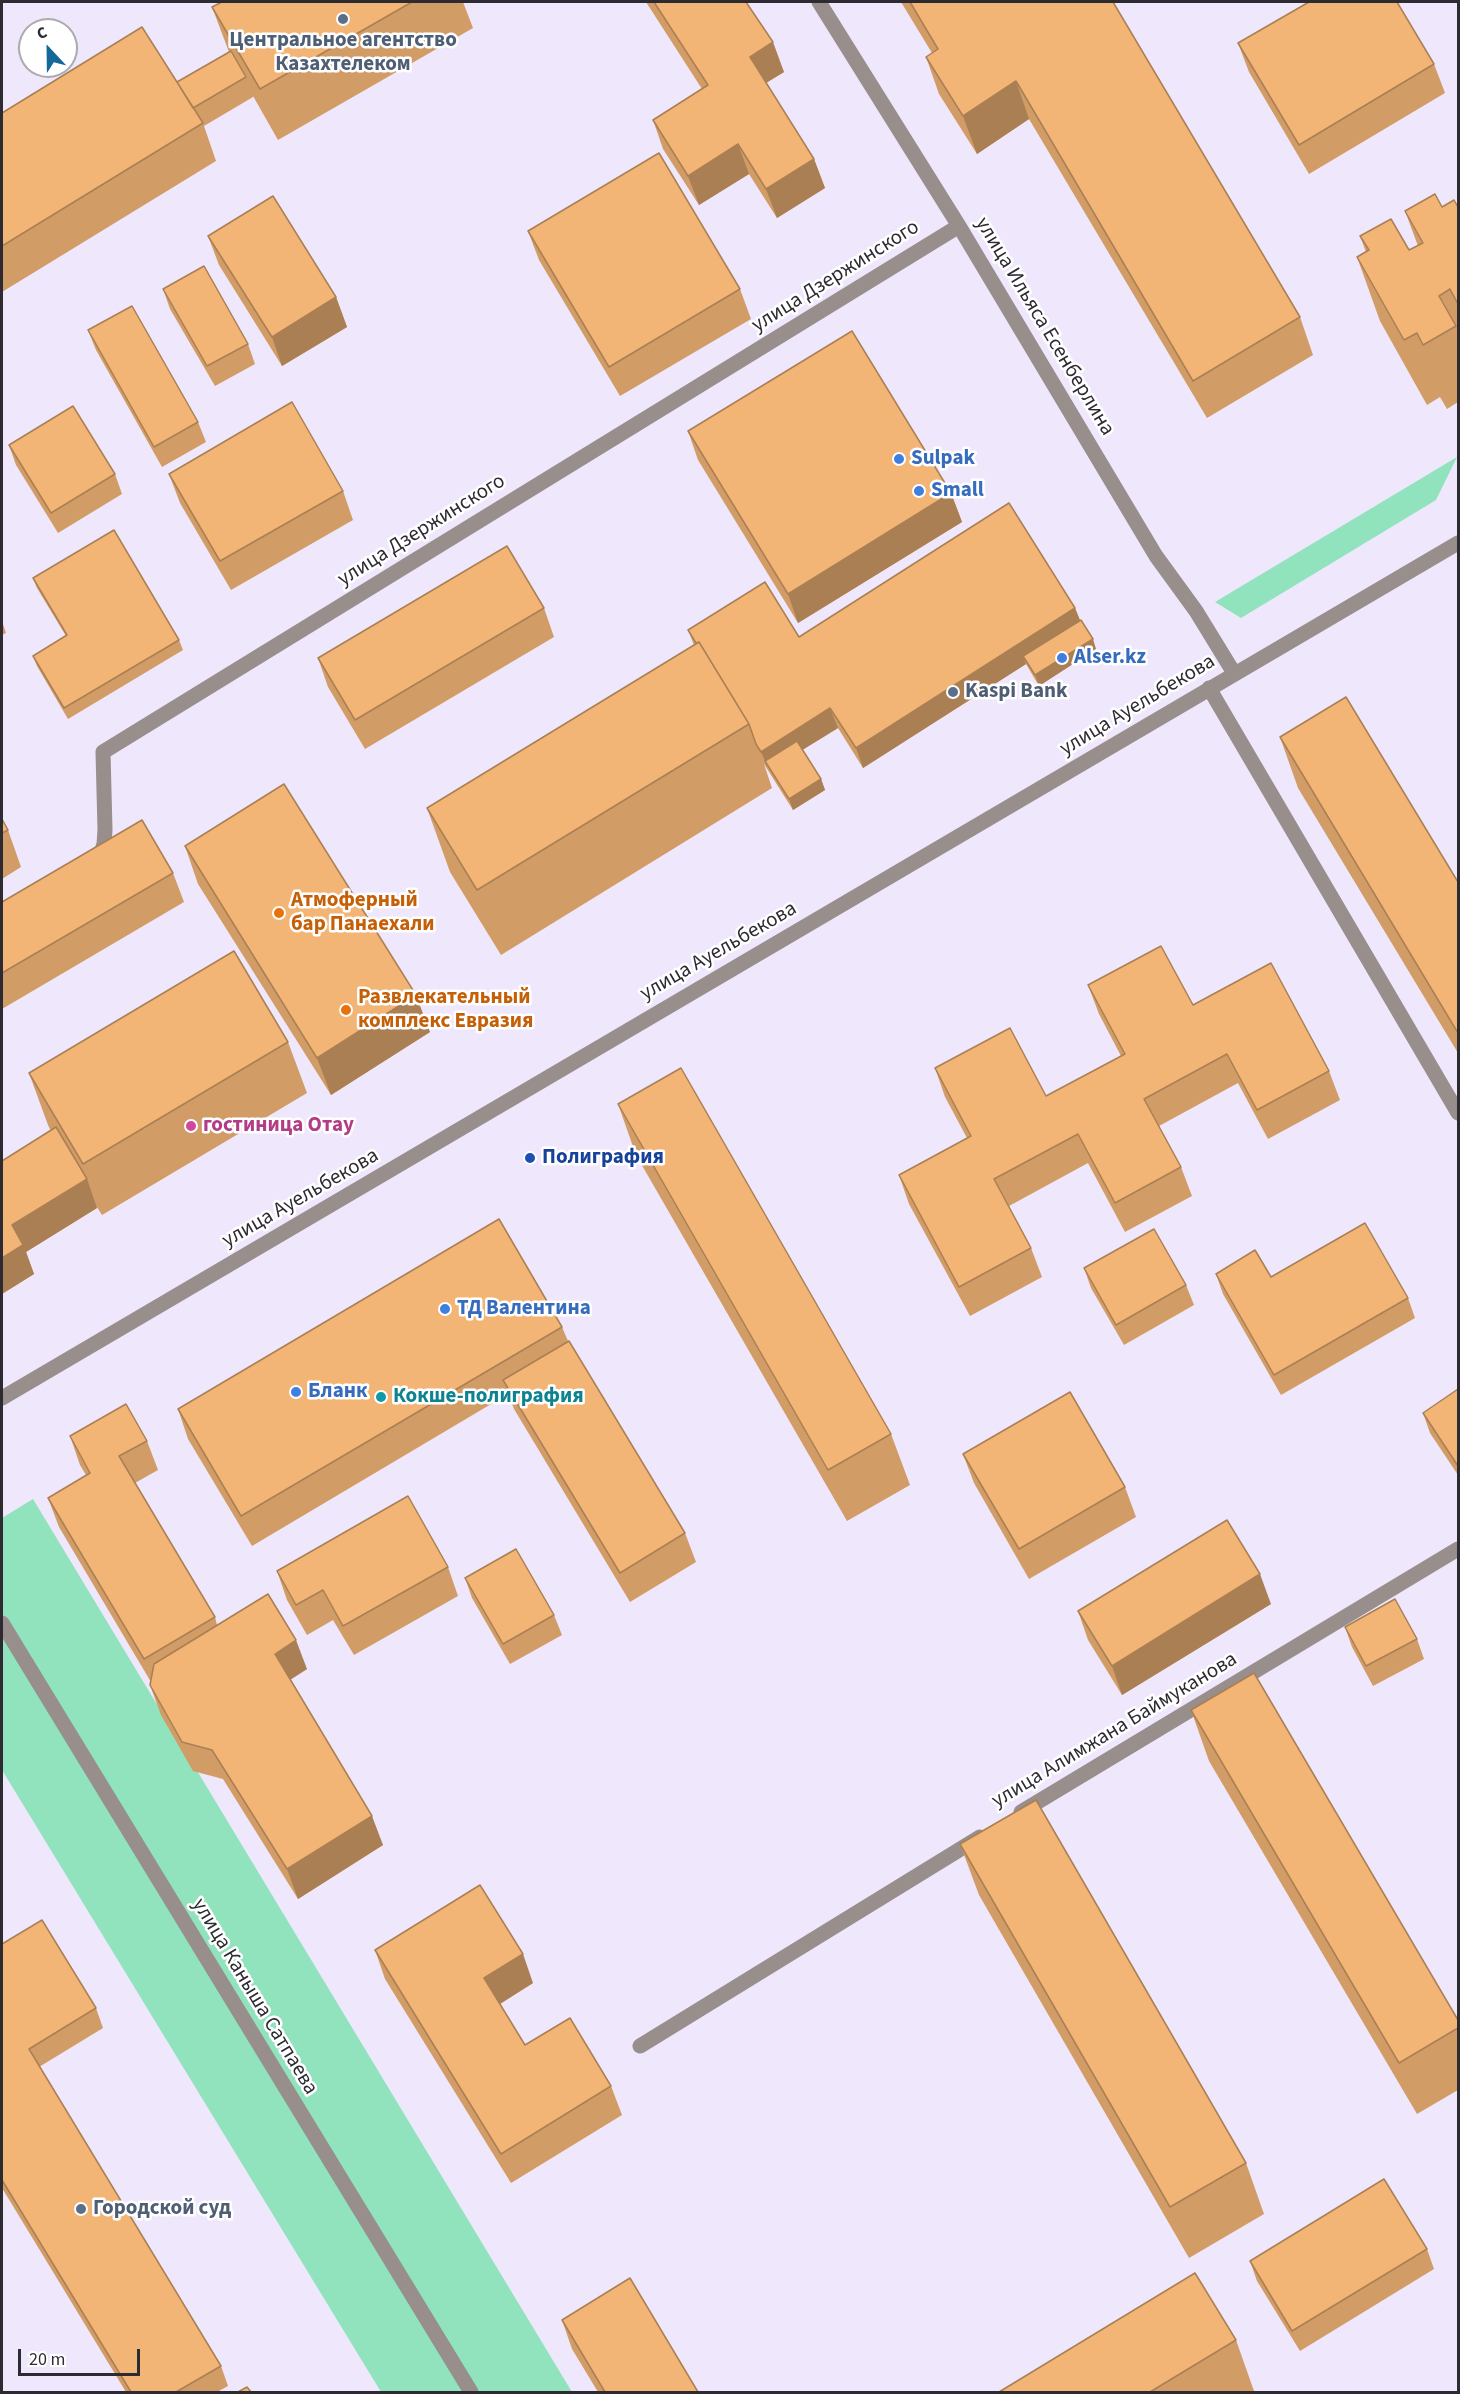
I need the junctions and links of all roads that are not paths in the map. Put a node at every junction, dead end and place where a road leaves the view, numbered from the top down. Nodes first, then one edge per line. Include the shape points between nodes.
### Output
1 (819, 2) edge
2 (959, 226) junction
3 (1458, 543) edge
4 (1234, 674) junction
5 (1209, 688) junction
6 (90, 873) edge
7 (1458, 1113) edge
8 (2, 1398) edge
9 (1458, 1549) edge
10 (2, 1623) edge
11 (640, 2046) dead end
12 (471, 2392) edge

1 - 2 street, улица Ильяса Есенберлина
2 - 4 street, улица Ильяса Есенберлина via 1156,555
2 - 6 street, улица Дзержинского via 103,752 105,830 99,859
3 - 4 street, улица Ауельбекова
4 - 5 street, улица Ауельбекова
5 - 7 street
5 - 8 street, улица Ауельбекова
9 - 11 street, улица Алимжана Баймуканова
10 - 12 street, улица Каныша Сатпаева

